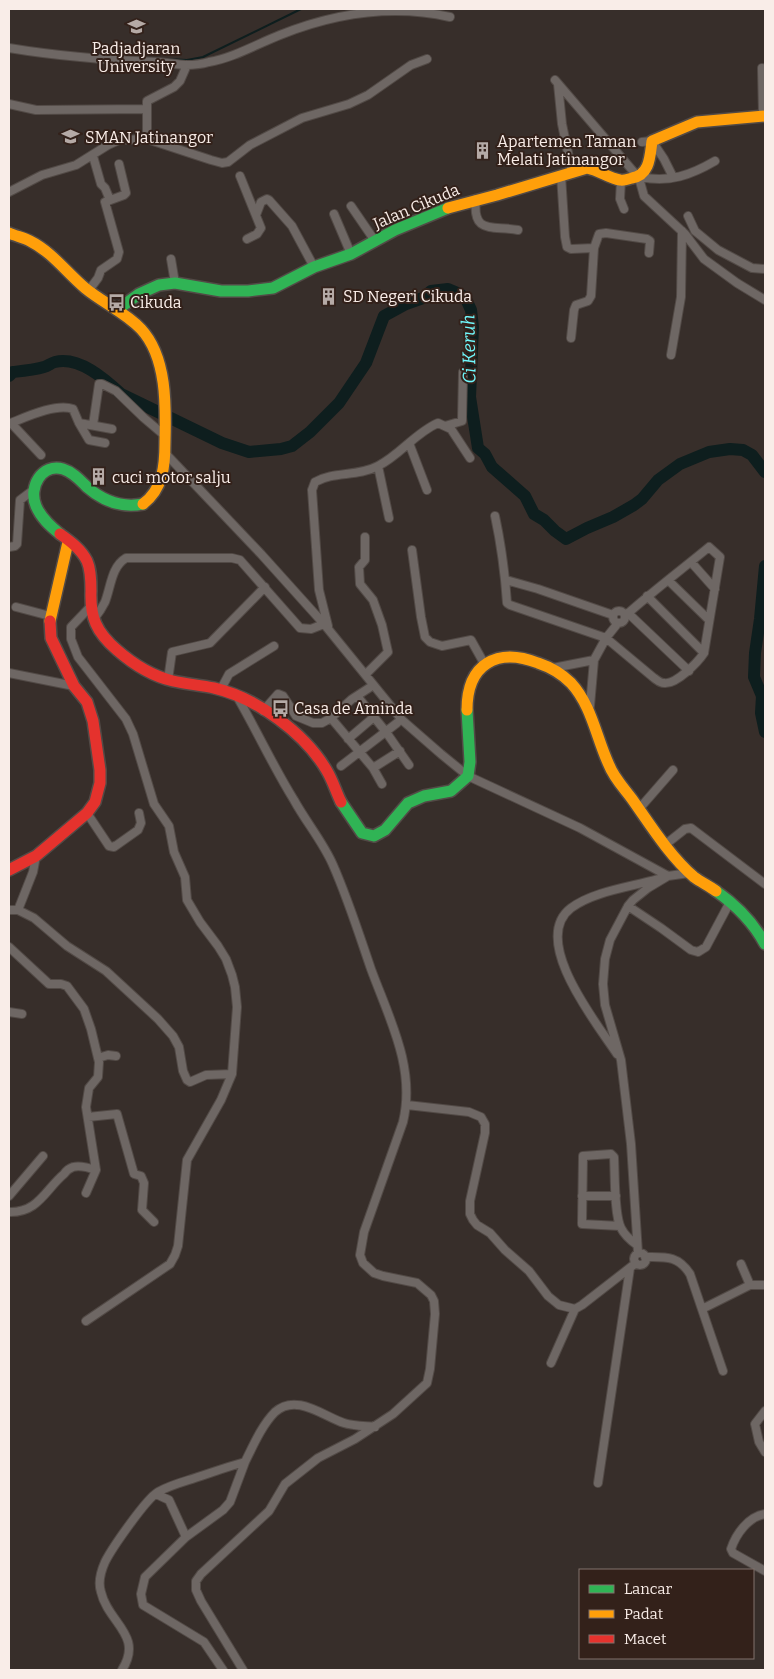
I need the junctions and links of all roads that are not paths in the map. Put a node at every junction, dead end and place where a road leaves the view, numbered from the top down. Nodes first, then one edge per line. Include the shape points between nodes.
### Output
1 (450, 17) dead end
2 (9, 48) edge
3 (427, 59) dead end
4 (186, 65) junction
5 (762, 68) dead end
6 (9, 104) edge
7 (147, 109) junction
8 (764, 116) edge
9 (147, 139) junction
10 (647, 141) junction
11 (93, 156) junction
12 (715, 162) dead end
13 (120, 164) dead end
14 (566, 174) junction
15 (672, 175) dead end
16 (240, 176) dead end
17 (640, 177) junction
18 (621, 180) junction
19 (9, 192) edge
20 (476, 199) junction
21 (110, 200) junction
22 (352, 206) dead end
23 (624, 209) dead end
24 (334, 214) dead end
25 (256, 215) junction
26 (688, 216) dead end
27 (518, 230) dead end
28 (682, 231) junction
29 (9, 233) edge
30 (247, 239) dead end
31 (375, 241) junction
32 (594, 248) junction
33 (649, 253) dead end
34 (351, 254) junction
35 (171, 259) dead end
36 (314, 267) junction
37 (765, 269) edge
38 (175, 283) junction
39 (89, 290) junction
40 (765, 300) edge
41 (117, 310) junction
42 (571, 338) dead end
43 (671, 355) dead end
44 (463, 372) dead end
45 (79, 423) junction
46 (93, 425) junction
47 (445, 426) junction
48 (112, 428) dead end
49 (165, 435) junction
50 (105, 443) dead end
51 (409, 443) junction
52 (165, 453) junction
53 (41, 455) dead end
54 (470, 458) dead end
55 (378, 466) junction
56 (33, 490) junction
57 (427, 490) dead end
58 (495, 516) dead end
59 (389, 518) dead end
60 (365, 538) dead end
61 (68, 542) junction
62 (9, 547) edge
63 (412, 550) dead end
64 (691, 562) junction
65 (506, 580) junction
66 (669, 581) junction
67 (265, 587) junction
68 (715, 589) junction
69 (647, 596) junction
70 (91, 605) junction
71 (16, 607) dead end
72 (627, 614) junction
73 (613, 615) junction
74 (50, 616) junction
75 (709, 620) junction
76 (93, 621) junction
77 (618, 624) junction
78 (327, 627) junction
79 (606, 638) junction
80 (274, 646) dead end
81 (704, 653) junction
82 (594, 660) junction
83 (485, 665) junction
84 (553, 668) junction
85 (689, 671) junction
86 (9, 673) edge
87 (366, 674) junction
88 (168, 680) junction
89 (74, 686) junction
90 (369, 688) dead end
91 (221, 689) junction
92 (236, 696) junction
93 (357, 696) junction
94 (590, 710) junction
95 (263, 711) junction
96 (374, 717) junction
97 (331, 718) junction
98 (397, 723) dead end
99 (386, 732) junction
100 (348, 739) junction
101 (400, 751) junction
102 (360, 753) junction
103 (409, 765) dead end
104 (341, 766) dead end
105 (373, 768) junction
106 (673, 770) dead end
107 (468, 776) junction
108 (382, 784) dead end
109 (639, 809) junction
110 (87, 813) junction
111 (139, 813) dead end
112 (666, 844) junction
113 (36, 856) junction
114 (9, 870) edge
115 (689, 873) junction
116 (668, 876) junction
117 (765, 884) edge
118 (730, 902) junction
119 (628, 906) junction
120 (9, 910) edge
121 (18, 910) junction
122 (765, 944) edge
123 (9, 947) edge
124 (9, 1012) edge
125 (22, 1014) dead end
126 (116, 1056) dead end
127 (98, 1058) junction
128 (621, 1060) junction
129 (232, 1074) junction
130 (407, 1105) junction
131 (88, 1118) junction
132 (43, 1156) dead end
133 (96, 1170) junction
134 (86, 1193) dead end
135 (9, 1196) edge
136 (582, 1196) junction
137 (616, 1196) junction
138 (9, 1212) edge
139 (154, 1222) dead end
140 (620, 1226) junction
141 (640, 1252) junction
142 (740, 1264) dead end
143 (633, 1265) junction
144 (750, 1285) junction
145 (765, 1285) edge
146 (702, 1308) junction
147 (575, 1309) junction
148 (86, 1321) dead end
149 (551, 1363) dead end
150 (723, 1371) dead end
151 (765, 1411) edge
152 (375, 1426) junction
153 (765, 1452) edge
154 (245, 1462) junction
155 (598, 1483) dead end
156 (156, 1494) junction
157 (765, 1514) edge
158 (186, 1537) junction
159 (765, 1571) edge
160 (122, 1670) edge
161 (223, 1670) edge
162 (243, 1670) edge

1 - 4 street via 395,10 325,19 224,58
2 - 4 street
3 - 9 street via 411,64 368,95 349,104 302,118 250,145 228,162 211,160
4 - 7 street via 180,81 149,99
5 - 8 street
6 - 7 street via 36,110
7 - 9 street
8 - 10 main road via 696,122
9 - 11 street via 119,140
10 - 15 street via 664,159
10 - 17 main road via 647,167
11 - 19 street via 76,166 42,175
11 - 21 street via 101,184
12 - 17 street via 681,177
13 - 21 street via 126,193
14 - 17 street via 556,82
14 - 18 main road, Jalan Cikuda via 598,168
14 - 20 main road, Jalan Cikuda
14 - 32 street via 567,247
16 - 25 street
17 - 18 main road
17 - 28 street via 644,196
18 - 23 street via 620,199
20 - 27 street via 474,212 481,225
20 - 31 main road, Jalan Cikuda via 452,206
21 - 39 street via 105,202 119,252 116,259 100,270
22 - 31 street
24 - 34 street
25 - 30 street via 261,228
25 - 36 street via 261,202 269,200 292,226
26 - 37 street via 695,231 718,250 752,268
28 - 40 street via 714,268
28 - 43 street via 681,297
29 - 39 main road via 31,242
31 - 34 main road, Jalan Cikuda
32 - 33 street via 598,236 606,233 647,239 650,241
32 - 42 street via 591,296 588,301 576,305
34 - 36 main road, Jalan Cikuda
35 - 38 street
36 - 38 main road, Jalan Cikuda via 266,289 221,291
38 - 41 main road, Jalan Cikuda via 159,285 139,294
39 - 41 main road
41 - 49 main road via 150,342 165,403
44 - 47 street via 462,421
45 - 46 street
45 - 50 street via 89,440
45 - 53 street via 73,409 64,407 11,423
46 - 48 street
46 - 49 street via 99,384 102,384 116,391
47 - 51 street via 428,427
47 - 54 street via 451,429
49 - 52 main road
51 - 55 street
51 - 57 street
52 - 56 main road via 160,486 145,503 135,506 123,506 98,496 76,475 57,467 48,468 38,478
52 - 78 street
55 - 59 street
55 - 78 street via 356,474 322,478 315,482 312,490 319,590
56 - 61 main road via 42,516
56 - 62 street via 20,500 17,544
58 - 65 street
60 - 87 street via 365,560 359,567 360,584 373,600 388,652
61 - 70 main road via 83,554 88,564
61 - 74 main road
63 - 83 street via 425,636 430,642 442,646 471,640
64 - 66 street
64 - 68 street
64 - 68 street via 709,547 720,557
65 - 73 street
65 - 79 street via 507,603 510,605
66 - 69 street
66 - 75 street
67 - 76 street via 240,560 232,558 126,558 115,570 105,603
67 - 78 street via 301,628
67 - 88 street via 210,643 172,652
68 - 75 street
69 - 72 street
69 - 81 street
70 - 76 main road
70 - 129 street via 71,627 71,639 78,657 126,719 154,804 169,826 174,852 185,877 187,900 226,959 235,987 237,1007
71 - 74 street
72 - 73 street via 618,611
72 - 77 street via 624,622
72 - 85 street
73 - 77 street
74 - 89 main road via 51,638
75 - 81 street
76 - 88 main road via 104,638 123,656
77 - 79 street
78 - 87 street
79 - 82 street
79 - 85 street via 662,683 667,684
80 - 91 street via 229,674
81 - 85 street
82 - 84 street
82 - 94 street
83 - 84 main road via 506,656
83 - 107 main road via 474,677 468,696
84 - 94 main road via 569,681
86 - 89 street
87 - 107 street via 402,720
88 - 91 main road
89 - 110 main road via 87,702 93,721 100,770 95,802
90 - 93 street
91 - 92 main road
92 - 95 main road
92 - 130 street via 273,765 324,848 344,892 401,1050
93 - 96 street
93 - 97 street
94 - 109 main road via 609,766
95 - 97 street via 278,694 302,720 322,723
95 - 107 main road via 297,734 312,750 331,778 353,823 367,835 377,835 388,829 401,809 412,801 424,795 451,791
96 - 99 street
96 - 100 street
97 - 100 street
98 - 99 street
99 - 101 street
99 - 102 street
100 - 102 street
101 - 103 street
101 - 105 street
102 - 104 street
102 - 105 street
105 - 108 street
106 - 109 street
107 - 116 street via 580,828
109 - 112 main road
110 - 111 street via 109,846 114,847 138,830 141,823
110 - 113 main road
112 - 115 main road
112 - 117 street via 691,828
113 - 114 main road
113 - 121 street
115 - 116 street
115 - 118 main road
116 - 119 street
116 - 128 street via 590,898 569,910 559,929 559,950 570,982
118 - 119 street via 706,947 698,952
118 - 122 main road via 754,925
119 - 128 street via 610,940 603,984 605,1005
120 - 121 street
121 - 129 street via 34,918 67,946 106,971 158,1019 179,1047 187,1080
123 - 127 street via 49,984 67,986 84,1009
124 - 125 street
126 - 127 street
127 - 131 street via 98,1077 87,1096
128 - 141 street
129 - 148 street via 187,1160 176,1255 170,1264
130 - 147 street via 469,1112 481,1117 485,1134 470,1214 477,1225 490,1233 529,1271 548,1296 559,1305
130 - 152 street via 364,1232 360,1255 363,1263 374,1273 417,1283 431,1295 435,1314 430,1369 427,1383
131 - 133 street
131 - 139 street via 117,1114 134,1174 141,1176 144,1183 142,1210
132 - 135 street
133 - 134 street
133 - 138 street via 73,1167 55,1181 38,1203 21,1211
136 - 137 street
136 - 137 street via 584,1156 611,1154 614,1157
136 - 140 street via 582,1224
137 - 140 street
140 - 141 street
141 - 143 street
141 - 146 street via 681,1262 690,1274
142 - 144 street
143 - 147 street
143 - 155 street
144 - 145 street
144 - 146 street
146 - 150 street
147 - 149 street
151 - 153 street via 755,1424
152 - 154 street via 345,1423 305,1405 286,1405 274,1413 263,1428
152 - 162 street via 318,1458 285,1484 269,1511 208,1566 196,1581 201,1601
154 - 156 street via 226,1466
154 - 158 street via 230,1502
156 - 158 street via 170,1500
156 - 160 street via 132,1521 106,1562 100,1581 107,1609 129,1641 128,1661
157 - 159 street via 739,1532 731,1549
158 - 161 street via 145,1577 141,1600 154,1613 204,1642

